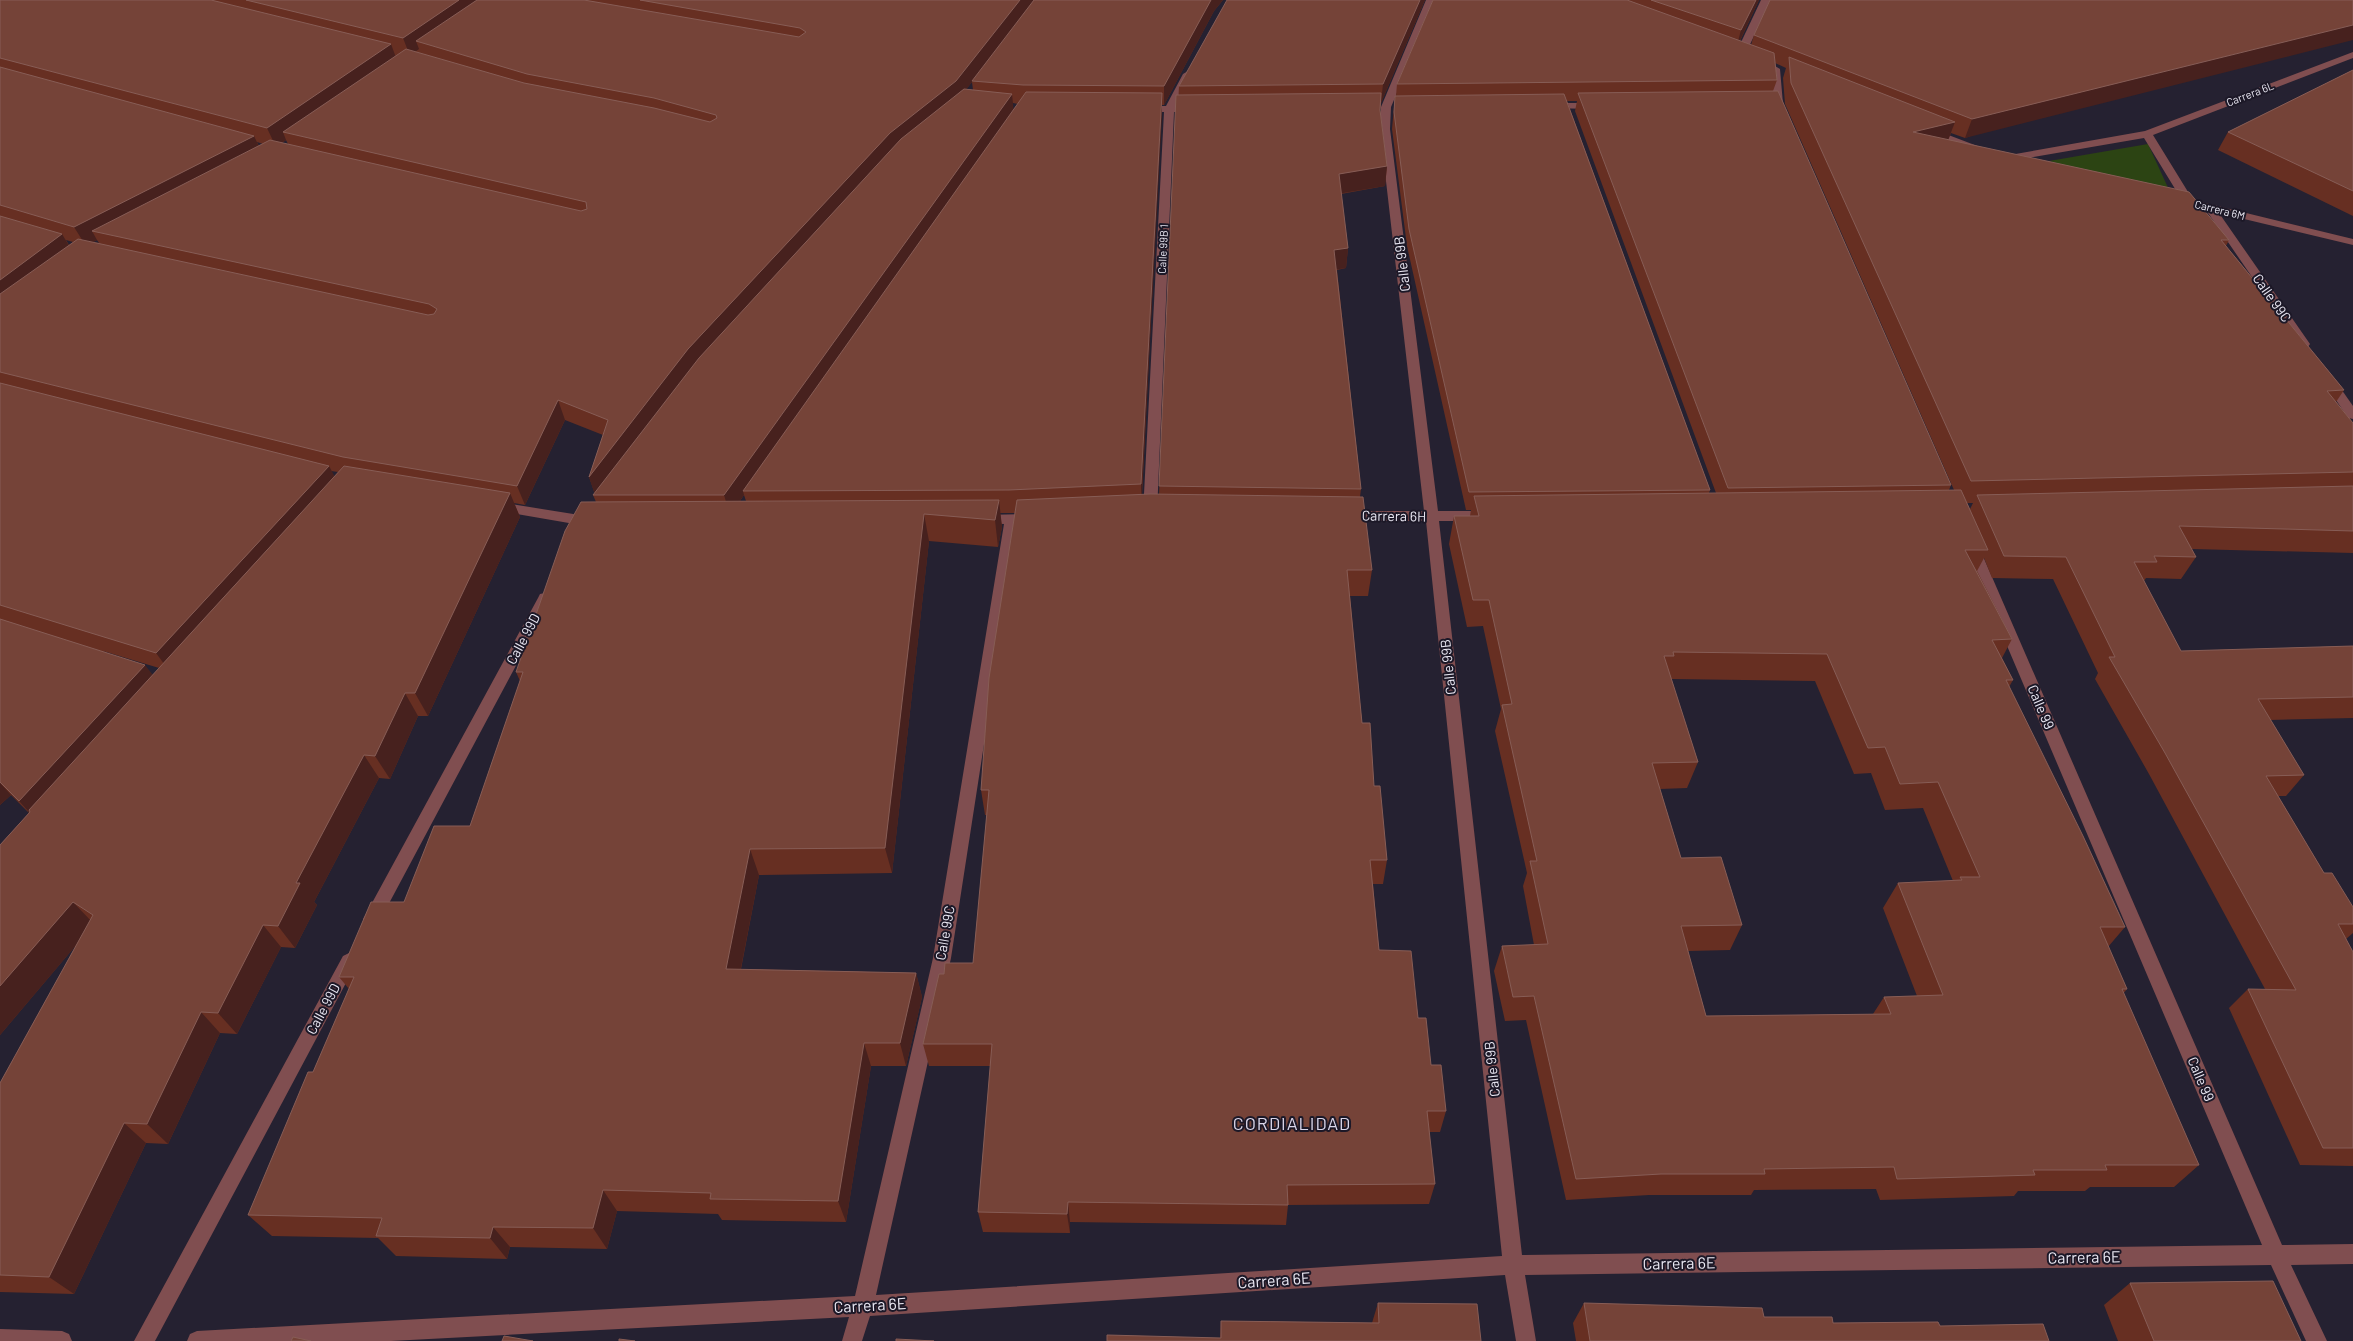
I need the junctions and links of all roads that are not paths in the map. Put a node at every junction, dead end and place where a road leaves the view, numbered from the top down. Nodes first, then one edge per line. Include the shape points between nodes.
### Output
1 (1431, 0) edge
2 (1766, 0) edge
3 (2353, 55) edge
4 (1740, 56) edge
5 (1195, 61) edge
6 (1775, 70) edge
7 (1536, 106) edge
8 (1605, 106) edge
9 (1131, 109) edge
10 (1209, 109) edge
11 (1169, 110) junction
12 (1786, 122) edge
13 (1920, 127) edge
14 (2147, 134) junction
15 (1993, 156) junction
16 (2030, 166) edge
17 (2170, 198) edge
18 (2189, 202) junction
19 (2209, 206) junction
20 (2353, 242) edge
21 (2309, 351) edge
22 (2320, 367) edge
23 (2353, 415) edge
24 (489, 506) edge
25 (597, 507) edge
26 (1150, 513) edge
27 (1335, 515) edge
28 (1490, 516) edge
29 (1432, 517) junction
30 (1051, 518) edge
31 (972, 520) edge
32 (1012, 520) junction
33 (605, 521) edge
34 (586, 522) junction
35 (1968, 538) edge
36 (577, 539) edge
37 (553, 583) edge
38 (365, 931) edge
39 (356, 949) edge
40 (2276, 1254) junction
41 (2353, 1254) edge
42 (1513, 1265) junction
43 (863, 1306) junction
44 (0, 1339) edge
45 (62, 1341) edge
46 (144, 1341) edge
47 (197, 1341) edge
48 (852, 1341) edge
49 (1526, 1341) edge
50 (2317, 1341) edge

1 - 29 street, Calle 99B via 1386,107 1385,129
2 - 4 street
3 - 14 street, Carrera 6L
5 - 11 street, Calle 99B 1
6 - 12 street via 1774,104
7 - 8 street via 1568,110
9 - 11 street
10 - 11 street
11 - 26 street, Calle 99B 1
13 - 15 street
14 - 15 street, Carrera 6L
14 - 18 street
15 - 16 street
17 - 18 street, Carrera 6M
18 - 19 street, Carrera 6M
19 - 20 street, Carrera 6M
19 - 21 street, Calle 99C
22 - 23 street
24 - 34 street
25 - 34 street
27 - 29 street, Carrera 6H
28 - 29 street, Carrera 6H
29 - 42 street, Calle 99B
30 - 32 street
31 - 32 street
32 - 43 street, Calle 99C via 942,958
33 - 34 street
34 - 36 street
35 - 40 street, Calle 99
37 - 38 street, Calle 99D
39 - 46 street, Calle 99D
40 - 41 street, Carrera 6E
40 - 42 street, Carrera 6E
40 - 50 street, Calle 99
42 - 43 street, Carrera 6E
42 - 49 street, Calle 99B
43 - 47 street, Carrera 6E
43 - 48 street, Calle 99C
44 - 45 street

